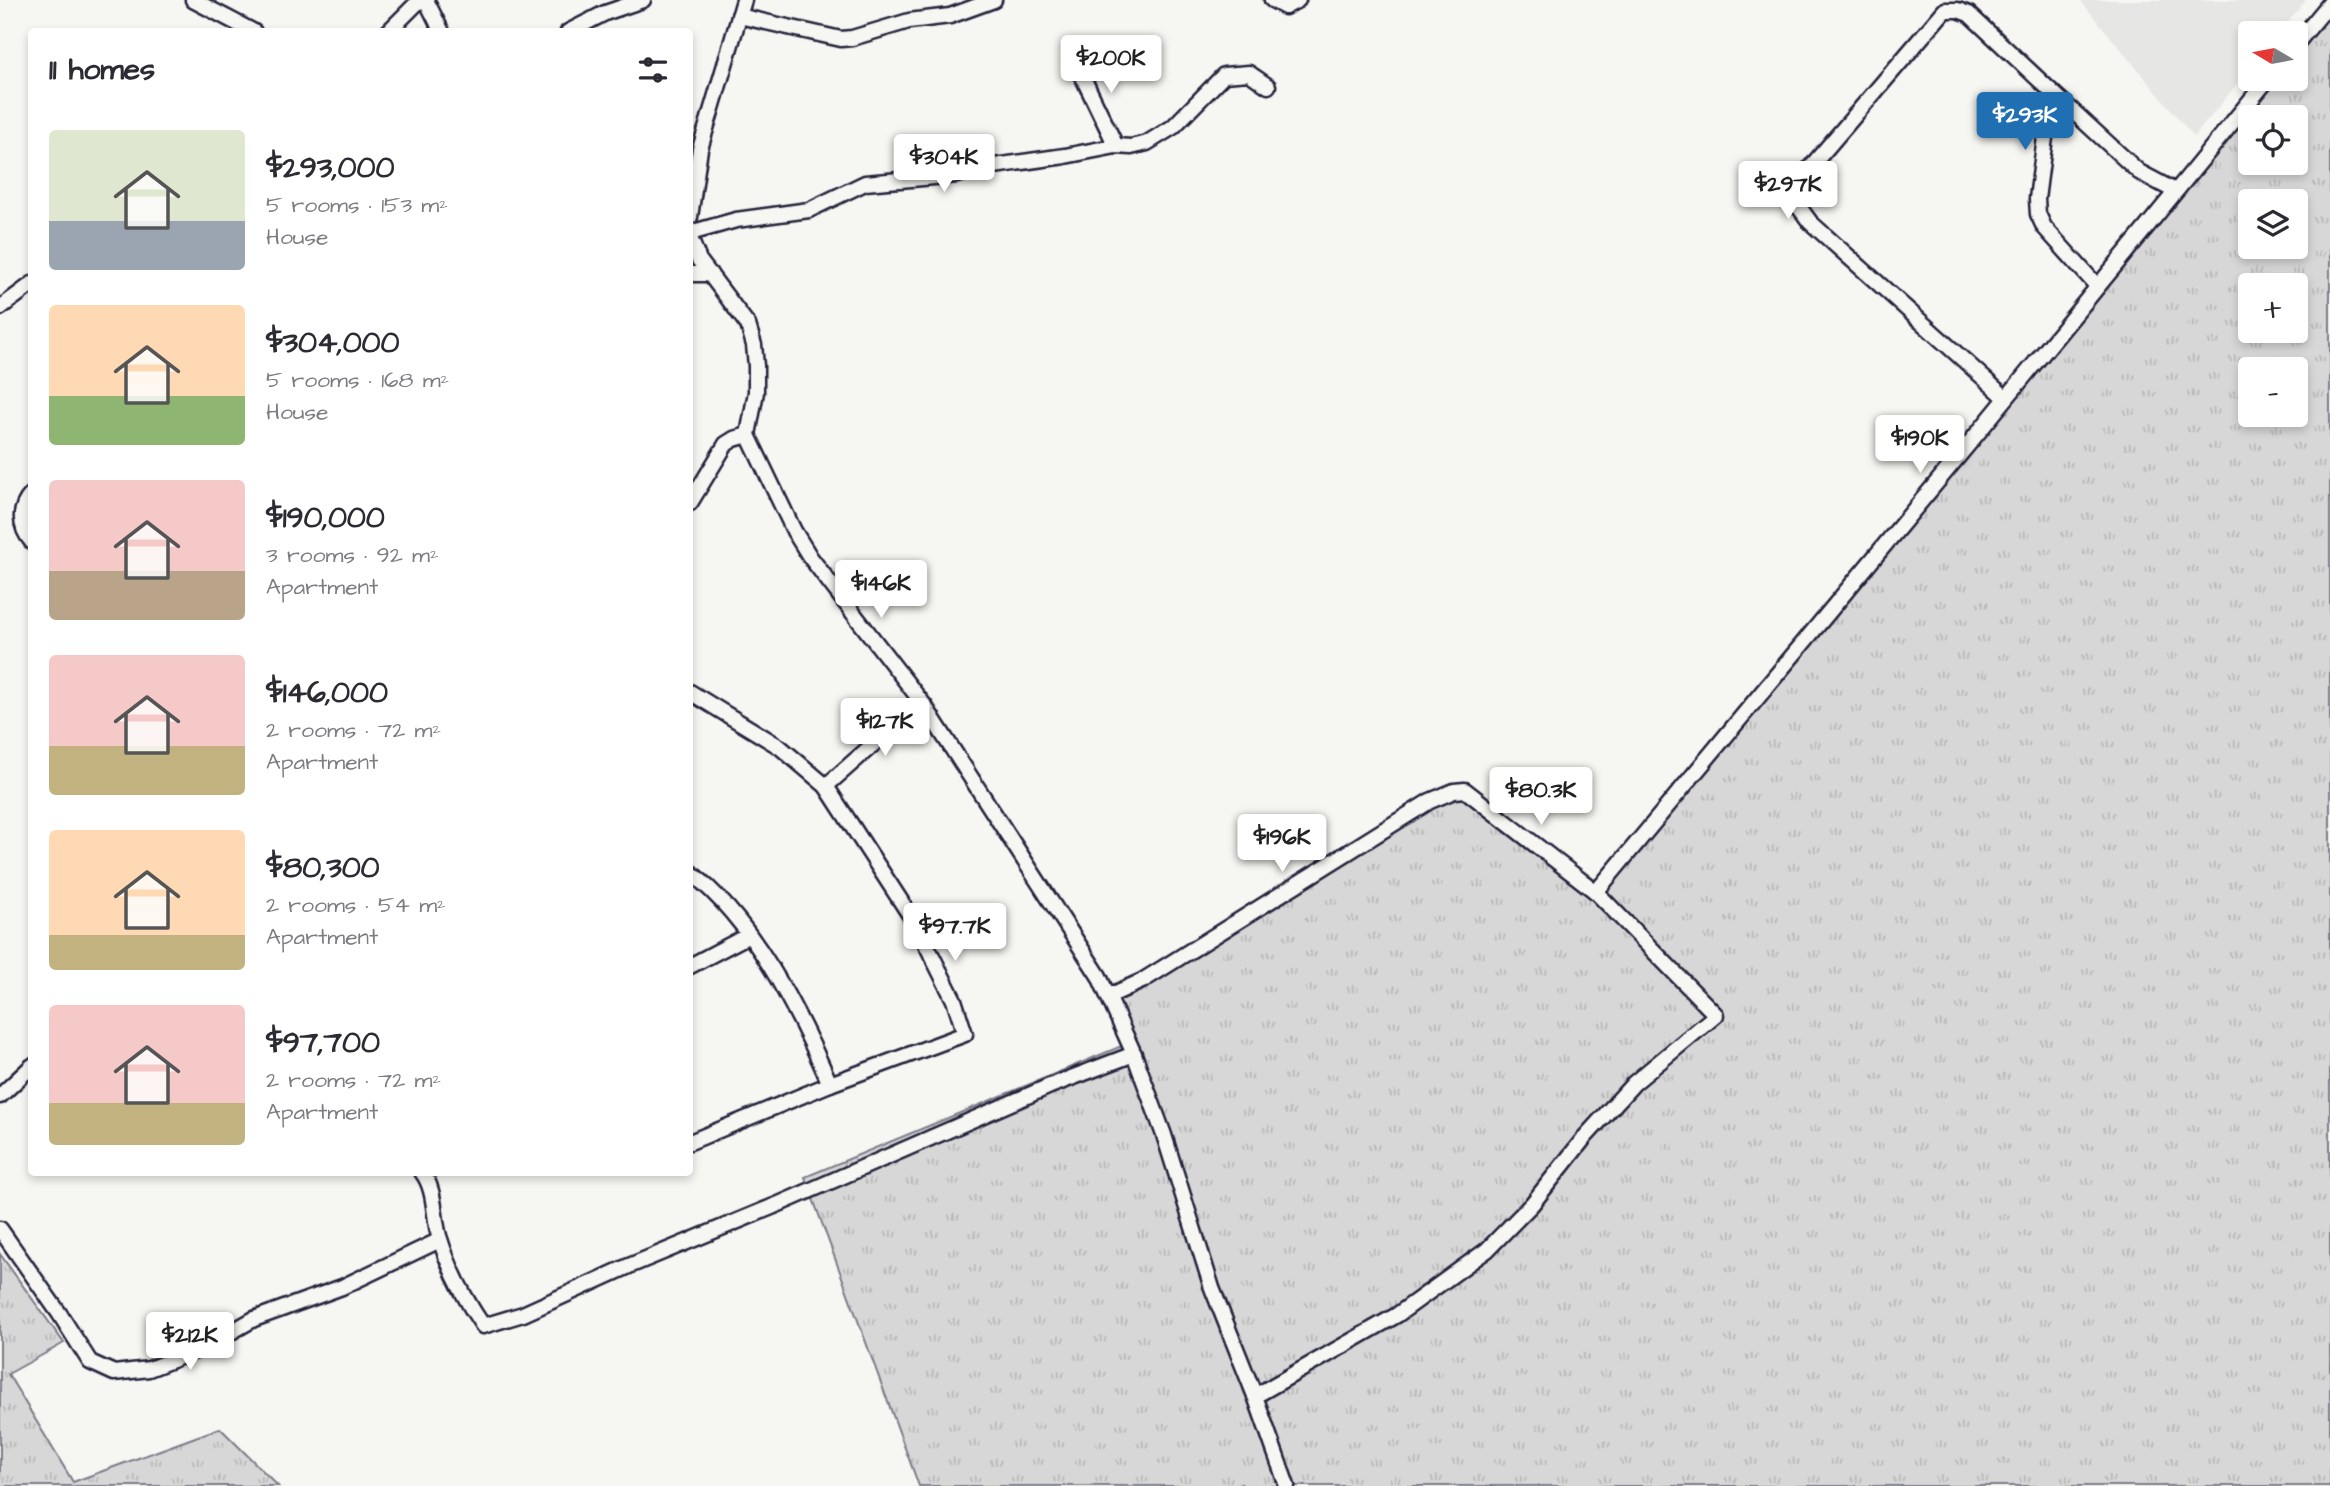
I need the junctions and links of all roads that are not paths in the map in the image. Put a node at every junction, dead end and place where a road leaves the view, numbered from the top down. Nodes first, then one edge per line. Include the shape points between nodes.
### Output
1 (193, 0) edge
2 (420, 0) edge
3 (426, 0) edge
4 (643, 0) edge
5 (744, 0) edge
6 (994, 0) edge
7 (1272, 0) edge
8 (1298, 0) edge
9 (2330, 3) edge
10 (739, 16) junction
11 (246, 28) edge
12 (392, 28) edge
13 (440, 28) edge
14 (576, 28) edge
15 (2308, 30) edge
16 (1074, 60) dead end
17 (1268, 86) dead end
18 (2051, 91) junction
19 (2258, 91) edge
20 (1115, 146) junction
21 (2175, 191) junction
22 (693, 194) edge
23 (693, 232) edge
24 (693, 245) edge
25 (693, 274) edge
26 (710, 274) junction
27 (2097, 286) junction
28 (28, 287) edge
29 (0, 308) edge
30 (2006, 398) junction
31 (748, 435) junction
32 (28, 498) edge
33 (693, 498) edge
34 (28, 534) edge
35 (693, 694) edge
36 (924, 705) junction
37 (827, 786) junction
38 (693, 874) edge
39 (1596, 891) junction
40 (749, 934) junction
41 (693, 965) edge
42 (1109, 996) junction
43 (1134, 1054) junction
44 (28, 1070) edge
45 (830, 1084) junction
46 (0, 1096) edge
47 (693, 1141) edge
48 (424, 1176) edge
49 (0, 1228) edge
50 (440, 1240) junction
51 (1255, 1396) junction
52 (1287, 1486) edge

1 - 11 street
2 - 12 street
3 - 13 street
4 - 14 street
5 - 10 street
6 - 10 street via 950,16 909,21 841,39
7 - 8 street via 1285,7
9 - 15 street
10 - 22 street via 699,149
16 - 20 street
17 - 20 street via 1249,74 1224,75 1173,127 1147,143
18 - 21 street via 2139,172
18 - 27 street via 2038,214 2043,227
18 - 30 street via 1969,14 1945,10 1797,183 1797,203 1810,222
19 - 21 street
20 - 23 street via 980,168 957,176 865,183 809,209 736,220
21 - 27 street
24 - 26 street
25 - 26 street
26 - 31 street via 748,325 754,345 756,392
27 - 30 street
28 - 29 street
30 - 39 street
31 - 33 street via 726,444
31 - 36 street via 810,556
32 - 34 street via 23,502 22,523
35 - 37 street via 780,747
36 - 37 street
36 - 42 street
37 - 45 street via 917,926 954,1000 965,1034
38 - 40 street via 711,888
39 - 42 street via 1465,790 1454,791 1430,801 1142,981
39 - 51 street via 1716,1015 1634,1083 1488,1250 1397,1315
40 - 41 street
40 - 45 street via 804,1026
42 - 43 street
43 - 50 street via 495,1324 483,1326 462,1294
43 - 51 street via 1212,1288
44 - 46 street
45 - 47 street
48 - 50 street
49 - 50 street via 89,1362 114,1373 149,1370 203,1348 254,1319 342,1287
51 - 52 street

